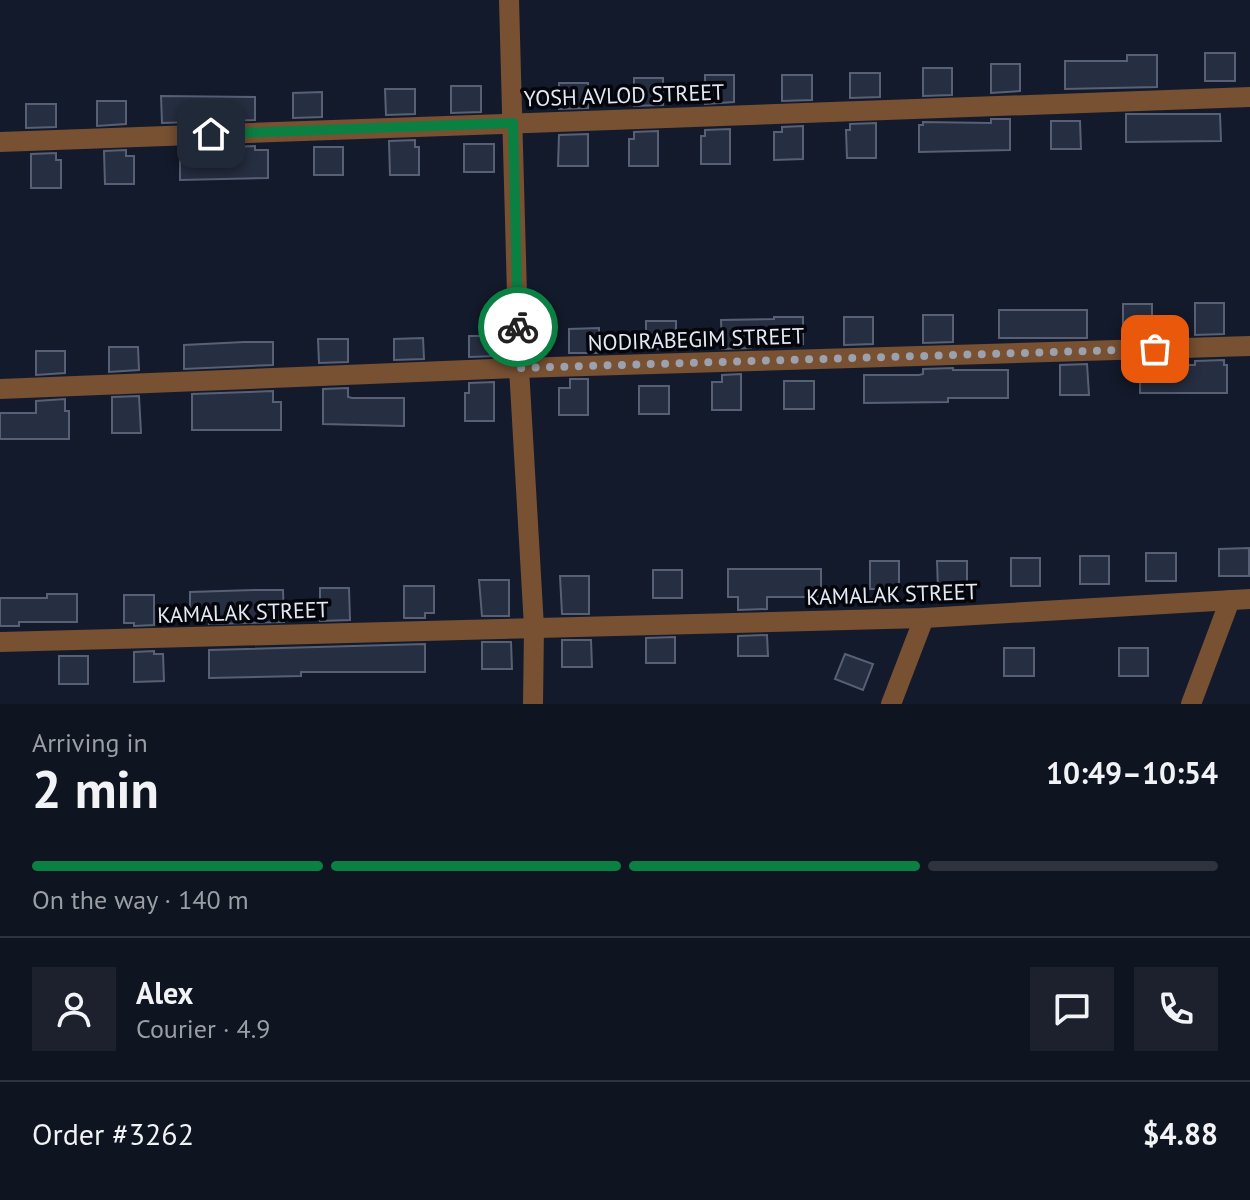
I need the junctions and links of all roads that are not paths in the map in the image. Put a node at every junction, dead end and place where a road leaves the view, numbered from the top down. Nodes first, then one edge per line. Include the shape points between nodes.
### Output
1 (509, 0) edge
2 (1250, 97) edge
3 (513, 123) junction
4 (0, 142) edge
5 (1250, 346) edge
6 (519, 368) junction
7 (0, 389) edge
8 (1240, 600) edge
9 (924, 618) junction
10 (534, 627) junction
11 (0, 642) edge
12 (533, 704) edge
13 (891, 704) edge
14 (1191, 704) edge

1 - 3 street
2 - 3 street, YOSH AVLOD STREET
3 - 4 street, YOSH AVLOD STREET
3 - 6 street
5 - 6 street, NODIRABEGIM STREET
6 - 7 street, NODIRABEGIM STREET
6 - 10 street
8 - 9 street, KAMALAK STREET
8 - 14 street
9 - 10 street, KAMALAK STREET
9 - 13 street
10 - 11 street, KAMALAK STREET
10 - 12 street

